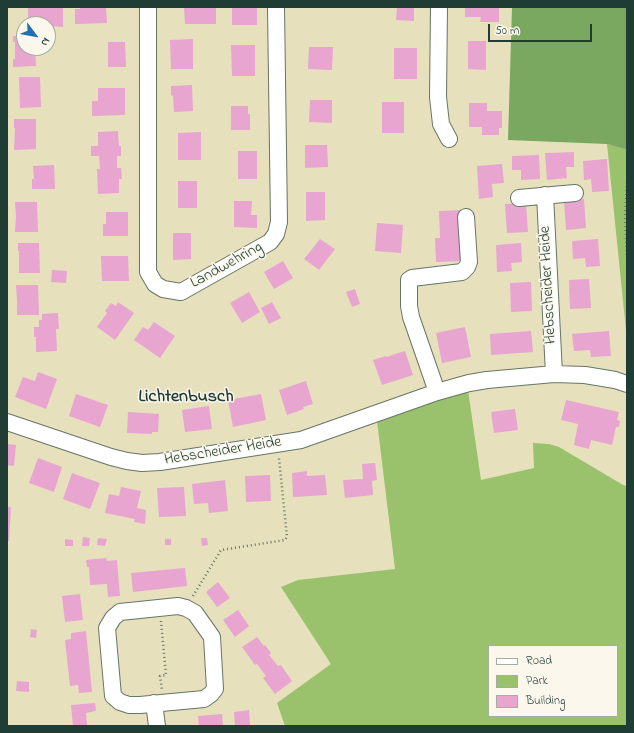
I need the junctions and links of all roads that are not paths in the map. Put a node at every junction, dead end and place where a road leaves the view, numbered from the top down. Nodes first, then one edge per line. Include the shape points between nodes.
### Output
1 (148, 7) edge
2 (276, 7) edge
3 (439, 7) edge
4 (449, 139) dead end
5 (575, 193) dead end
6 (545, 195) junction
7 (519, 198) dead end
8 (466, 217) dead end
9 (554, 374) junction
10 (627, 384) edge
11 (437, 392) junction
12 (7, 422) edge
13 (158, 703) junction
14 (157, 726) edge

1 - 2 street, Landwehring via 148,272 155,284 163,289 181,292 270,242 276,234
3 - 4 street via 438,97 441,124
5 - 6 street
6 - 7 street
6 - 9 street, Hebscheider Heide
8 - 11 street via 469,262 467,268 462,272 409,280 411,317
9 - 10 street, Hebscheider Heide via 585,375
9 - 11 street, Hebscheider Heide via 487,380
11 - 12 street, Hebscheider Heide via 301,440 160,462 142,463 111,457
13 - 13 street via 204,698 215,689 212,637 195,613 186,608 178,606 120,612 107,628 113,696 129,705
13 - 14 street

